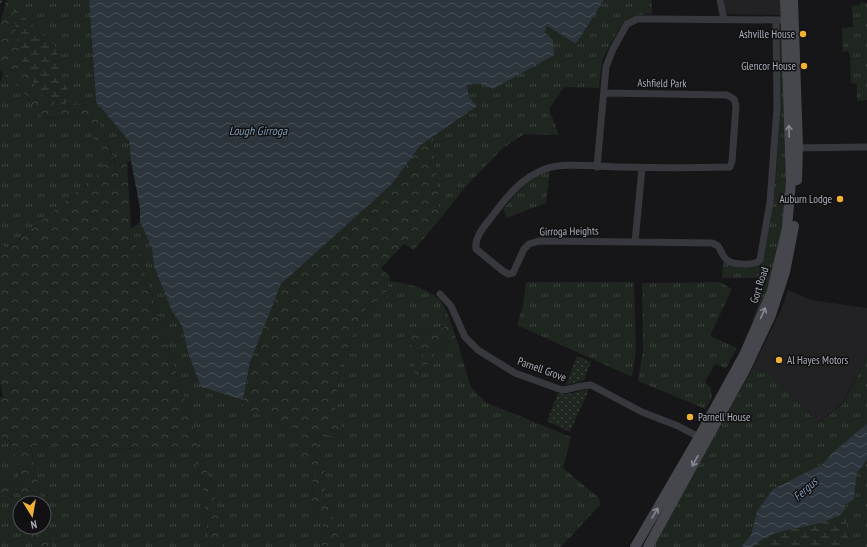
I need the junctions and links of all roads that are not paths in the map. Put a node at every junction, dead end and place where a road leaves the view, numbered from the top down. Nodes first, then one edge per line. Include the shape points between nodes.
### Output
1 (720, 0) edge
2 (785, 0) edge
3 (793, 0) edge
4 (724, 19) junction
5 (785, 20) junction
6 (604, 94) junction
7 (867, 147) edge
8 (794, 148) junction
9 (597, 167) junction
10 (642, 168) junction
11 (635, 242) junction
12 (440, 294) dead end
13 (703, 439) junction
14 (635, 547) edge
15 (648, 547) edge

1 - 4 street
2 - 5 main road, Gort Road
3 - 5 main road, Gort Road
4 - 5 street
4 - 6 street via 651,19 627,24 606,67
5 - 8 main road, Gort Road
5 - 11 street via 770,202 760,260 755,264 731,262 726,260 718,246 712,243
6 - 9 street
6 - 10 street, Ashfield Park via 727,95 734,99 736,106 730,167
7 - 8 street
13 -> 8 main road, Gort Road via 772,291 787,228
8 - 13 main road, Gort Road via 794,227 786,272 771,315 746,368
9 - 10 street, Ashfield Park
9 - 11 street, Girroga Heights via 560,165 545,168 530,176 514,189 499,207 478,236 475,242 476,249 508,274 513,273 524,249 529,244 539,241
10 - 11 street
12 - 13 street, Parnell Grove via 451,306 465,337 478,350 515,372 562,390 591,385 642,412
14 -> 13 main road, Gort Road
13 -> 15 main road

